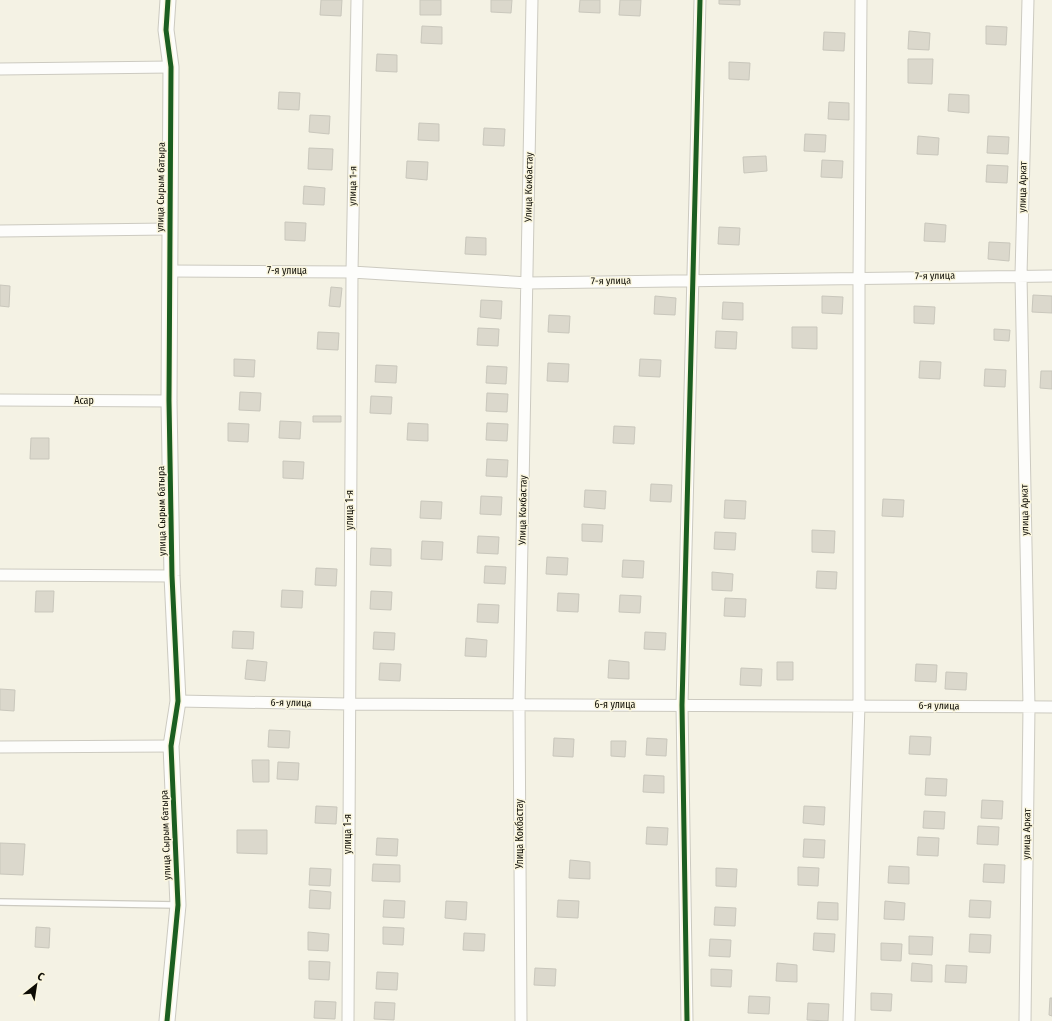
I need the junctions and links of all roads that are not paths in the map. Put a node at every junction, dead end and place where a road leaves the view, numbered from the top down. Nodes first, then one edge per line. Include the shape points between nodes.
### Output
1 (168, 0) edge
2 (357, 0) edge
3 (532, 0) edge
4 (700, 0) edge
5 (861, 0) edge
6 (1028, 0) edge
7 (171, 67) junction
8 (0, 69) edge
9 (169, 229) junction
10 (0, 231) edge
11 (170, 271) junction
12 (352, 272) junction
13 (1021, 275) junction
14 (1052, 276) edge
15 (859, 278) junction
16 (694, 280) junction
17 (528, 283) junction
18 (0, 400) edge
19 (169, 401) junction
20 (0, 575) edge
21 (172, 576) junction
22 (178, 701) junction
23 (348, 704) junction
24 (519, 704) junction
25 (682, 705) junction
26 (859, 705) junction
27 (1028, 707) junction
28 (1052, 707) edge
29 (0, 746) edge
30 (171, 746) junction
31 (0, 902) edge
32 (178, 905) junction
33 (167, 1021) edge
34 (348, 1021) edge
35 (520, 1021) edge
36 (687, 1021) edge
37 (849, 1021) edge
38 (1025, 1021) edge

1 - 7 street, улица Сырым батыра via 166,30
2 - 12 street, улица 1-я
3 - 17 street, Улица Кокбастау
4 - 16 street
5 - 15 street
6 - 13 street, улица Аркат
7 - 8 street
7 - 9 street, улица Сырым батыра
9 - 10 street
9 - 11 street, улица Сырым батыра
11 - 12 street, 7-я улица
11 - 19 street, улица Сырым батыра
12 - 17 street, 7-я улица
12 - 23 street, улица 1-я
13 - 14 street, 7-я улица
13 - 15 street, 7-я улица
13 - 27 street, улица Аркат
15 - 16 street, 7-я улица
15 - 26 street
16 - 17 street, 7-я улица
16 - 25 street
17 - 24 street, Улица Кокбастау
18 - 19 street, Асар
19 - 21 street, улица Сырым батыра
20 - 21 street
21 - 22 street, улица Сырым батыра
22 - 23 street, 6-я улица
22 - 30 street, улица Сырым батыра
23 - 24 street, 6-я улица
23 - 34 street, улица 1-я
24 - 25 street, 6-я улица
24 - 35 street, Улица Кокбастау
25 - 26 street, 6-я улица
25 - 36 street
26 - 27 street, 6-я улица
26 - 37 street
27 - 28 street, 6-я улица
27 - 38 street, улица Аркат
29 - 30 street
30 - 32 street, улица Сырым батыра
31 - 32 lane
32 - 33 street, улица Сырым батыра

